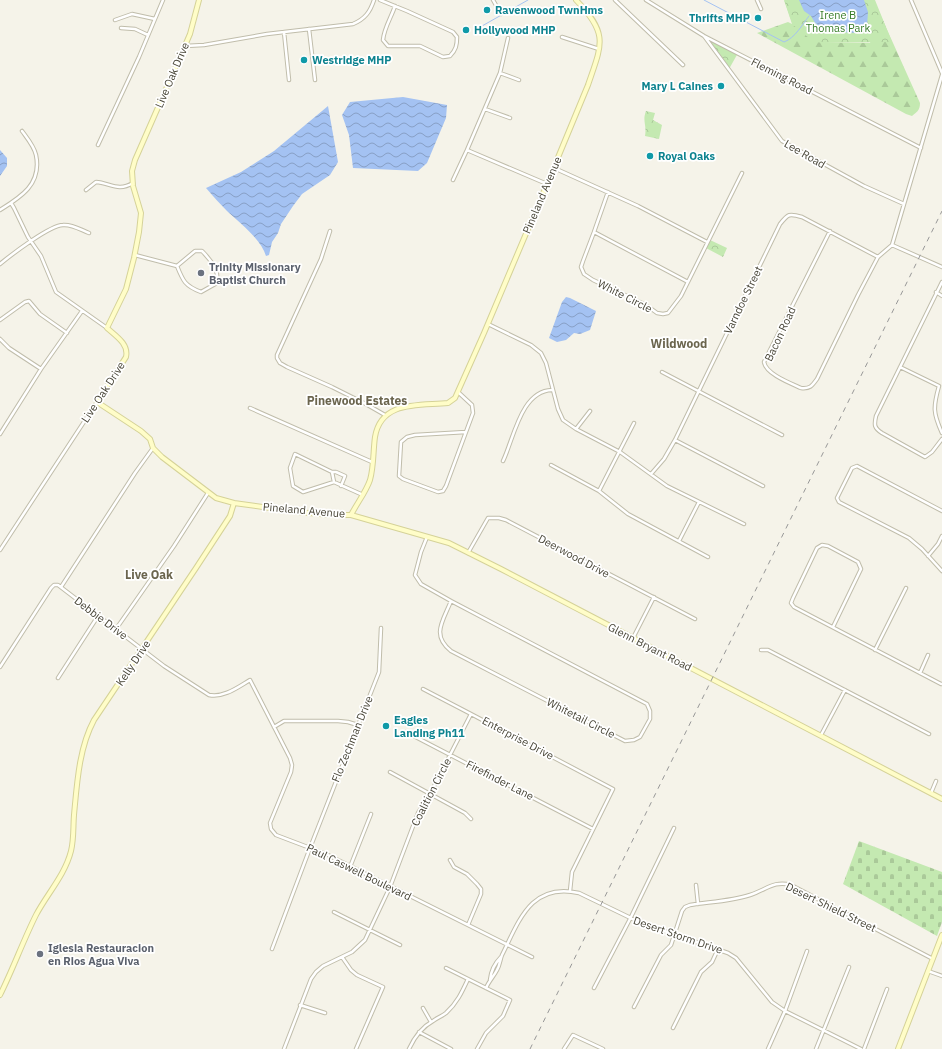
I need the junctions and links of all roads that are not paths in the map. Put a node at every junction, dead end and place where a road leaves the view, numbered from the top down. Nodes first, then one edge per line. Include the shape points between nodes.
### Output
1 (163, 0) edge
2 (199, 0) edge
3 (374, 0) edge
4 (380, 0) edge
5 (576, 0) edge
6 (615, 0) edge
7 (646, 0) edge
8 (757, 0) edge
9 (911, 0) edge
10 (495, 1) edge
11 (395, 6) junction
12 (761, 9) dead end
13 (501, 14) dead end
14 (115, 20) dead end
15 (155, 20) junction
16 (121, 28) dead end
17 (309, 29) junction
18 (284, 32) junction
19 (148, 35) junction
20 (704, 36) junction
21 (562, 37) dead end
22 (508, 38) dead end
23 (185, 46) junction
24 (599, 49) junction
25 (683, 65) dead end
26 (500, 73) junction
27 (942, 74) edge
28 (289, 80) dead end
29 (315, 80) dead end
30 (519, 80) dead end
31 (485, 109) junction
32 (510, 118) dead end
33 (22, 131) dead end
34 (98, 145) dead end
35 (921, 148) junction
36 (467, 150) junction
37 (554, 168) junction
38 (742, 173) dead end
39 (453, 180) dead end
40 (133, 183) junction
41 (547, 184) junction
42 (86, 190) dead end
43 (608, 192) junction
44 (11, 203) junction
45 (904, 204) junction
46 (0, 210) edge
47 (330, 230) dead end
48 (830, 231) junction
49 (594, 232) junction
50 (89, 233) dead end
51 (31, 241) junction
52 (707, 242) junction
53 (892, 245) junction
54 (135, 255) junction
55 (878, 257) junction
56 (0, 264) edge
57 (177, 266) junction
58 (942, 268) edge
59 (688, 282) junction
60 (942, 282) edge
61 (936, 292) junction
62 (942, 296) edge
63 (82, 311) junction
64 (0, 320) edge
65 (488, 324) junction
66 (107, 328) junction
67 (67, 333) junction
68 (0, 339) edge
69 (900, 367) junction
70 (41, 370) junction
71 (662, 372) dead end
72 (552, 390) junction
73 (699, 391) junction
74 (457, 392) junction
75 (97, 402) junction
76 (250, 408) dead end
77 (590, 411) dead end
78 (385, 415) junction
79 (634, 423) dead end
80 (576, 429) junction
81 (466, 432) junction
82 (942, 432) edge
83 (0, 434) edge
84 (782, 435) dead end
85 (942, 439) edge
86 (675, 440) junction
87 (153, 448) junction
88 (620, 452) junction
89 (503, 461) dead end
90 (372, 462) junction
91 (551, 465) dead end
92 (332, 472) junction
93 (651, 474) junction
94 (334, 482) junction
95 (341, 486) junction
96 (763, 486) dead end
97 (599, 491) junction
98 (208, 493) junction
99 (363, 495) junction
100 (699, 502) junction
101 (234, 503) junction
102 (942, 511) edge
103 (351, 515) junction
104 (744, 524) dead end
105 (427, 536) junction
106 (942, 536) edge
107 (679, 541) junction
108 (0, 550) edge
109 (468, 553) junction
110 (928, 556) junction
111 (708, 557) dead end
112 (942, 571) edge
113 (62, 587) junction
114 (906, 588) dead end
115 (654, 598) junction
116 (451, 601) junction
117 (98, 616) junction
118 (695, 619) dead end
119 (833, 627) junction
120 (381, 628) dead end
121 (116, 629) junction
122 (633, 638) junction
123 (142, 650) junction
124 (761, 650) dead end
125 (876, 650) junction
126 (928, 655) dead end
127 (0, 667) edge
128 (920, 673) junction
129 (58, 678) dead end
130 (250, 680) joint
131 (942, 684) edge
132 (423, 689) dead end
133 (844, 690) junction
134 (471, 714) junction
135 (358, 725) junction
136 (274, 727) junction
137 (406, 732) dead end
138 (929, 734) dead end
139 (821, 735) junction
140 (450, 755) junction
141 (390, 772) dead end
142 (936, 781) dead end
143 (930, 793) junction
144 (430, 794) junction
145 (942, 799) edge
146 (371, 814) dead end
147 (471, 819) dead end
148 (674, 828) dead end
149 (593, 829) junction
150 (310, 848) junction
151 (450, 860) dead end
152 (350, 867) junction
153 (696, 885) dead end
154 (390, 887) junction
155 (570, 891) junction
156 (698, 904) junction
157 (334, 912) dead end
158 (630, 919) junction
159 (468, 925) junction
160 (369, 929) junction
161 (674, 935) junction
162 (942, 935) edge
163 (400, 945) dead end
164 (508, 945) junction
165 (272, 949) dead end
166 (718, 949) junction
167 (807, 951) dead end
168 (342, 957) junction
169 (502, 957) junction
170 (532, 957) dead end
171 (933, 958) junction
172 (849, 967) dead end
173 (446, 968) dead end
174 (928, 971) junction
175 (942, 976) edge
176 (468, 979) junction
177 (490, 981) junction
178 (486, 988) junction
179 (594, 988) dead end
180 (887, 989) dead end
181 (0, 996) edge
182 (300, 1005) junction
183 (634, 1007) dead end
184 (423, 1008) dead end
185 (785, 1011) junction
186 (325, 1013) dead end
187 (431, 1022) junction
188 (673, 1028) dead end
189 (824, 1030) junction
190 (419, 1032) junction
191 (284, 1049) edge
192 (356, 1049) edge
193 (409, 1049) edge
194 (451, 1049) edge
195 (477, 1049) edge
196 (564, 1049) edge
197 (603, 1049) edge
198 (768, 1049) edge
199 (816, 1049) edge
200 (863, 1049) edge
201 (898, 1049) edge

1 - 15 street
2 - 23 street, Live Oak Drive
3 - 17 street via 361,21
4 - 11 street
5 - 24 street, Pineland Avenue via 594,21 600,39
6 - 25 street
7 - 20 street, Fleming Road
8 - 12 street
9 - 27 street
10 - 13 street
11 - 11 street via 453,32 457,36 454,52 450,56 443,56 420,46 388,46 383,40 384,32
14 - 15 street via 132,14
15 - 19 street
16 - 19 street via 135,29
17 - 18 street
17 - 29 street
18 - 23 street
18 - 28 street
19 - 34 street
20 - 35 street, Fleming Road
20 - 45 street, Lee Road via 782,141 864,186
21 - 24 street
22 - 26 street
23 - 40 street, Live Oak Drive via 135,160
24 - 37 street, Pineland Avenue via 588,85
26 - 30 street
26 - 31 street
27 - 35 street
31 - 32 street
31 - 36 street
33 - 44 street via 36,155 35,173 33,182 26,192
35 - 45 street
36 - 39 street
36 - 41 street
37 - 41 street, Pineland Avenue
37 - 43 street
38 - 52 street, White Circle
40 - 42 street via 120,188 96,182
40 - 54 street, Live Oak Drive via 141,213
41 - 65 street, Pineland Avenue
43 - 49 street, White Circle
43 - 52 street
44 - 46 street
44 - 51 street
45 - 53 street
47 - 78 street via 321,258 277,358 286,367 332,387
48 - 55 street, Varndoe Street
48 - 55 street, Bacon Road via 764,362 770,372 801,388 811,387
48 - 73 street, Varndoe Street via 802,217 792,214 786,216
49 - 59 street
49 - 59 street, White Circle via 581,267 584,274 593,280 663,314 673,308
50 - 51 street via 61,224
51 - 56 street
51 - 63 street via 41,256 56,292
52 - 59 street, White Circle
53 - 55 street
53 - 58 street
54 - 57 street
54 - 66 street, Live Oak Drive via 126,289
57 - 57 street via 195,251 202,251 215,268 218,277 216,283 201,292 184,282
60 - 61 street
61 - 62 street
61 - 69 street
63 - 66 street
63 - 67 street
64 - 67 street via 29,301 40,314
65 - 72 street via 531,345 541,353
65 - 74 street, Pineland Avenue
66 - 75 street, Live Oak Drive via 128,351
67 - 70 street
68 - 70 street
69 - 82 street via 939,386 934,410
69 - 85 street via 876,416 875,426 882,433 925,457
70 - 83 street
71 - 73 street
72 - 80 street via 564,420
72 - 89 street via 535,395 524,409
73 - 84 street
73 - 86 street, Varndoe Street
74 - 78 street, Pineland Avenue via 448,404 409,406
74 - 81 street via 472,405 473,409
75 - 87 street via 150,438
75 - 108 street, Live Oak Drive
76 - 90 street
77 - 80 street
78 - 90 street, Pineland Avenue via 375,436
79 - 88 street
80 - 88 street
81 - 81 street via 443,491 438,492 399,476 401,442 407,436
86 - 93 street, Varndoe Street
86 - 96 street
87 - 98 street
87 - 113 street
88 - 93 street
88 - 97 street
90 - 99 street, Pineland Avenue via 369,482
91 - 97 street
92 - 94 street
92 - 94 street, Pineland Avenue via 295,454 290,468 293,486 303,492
92 - 95 street, Pineland Avenue via 346,476
93 - 100 street via 667,486
94 - 95 street
95 - 99 street
97 - 107 street via 628,514
98 - 101 street
98 - 121 street
99 - 103 street, Pineland Avenue
100 - 104 street
100 - 107 street
101 - 103 street, Pineland Avenue via 298,512
101 - 123 street, Kelly Drive via 230,516
102 - 110 street via 857,466 852,468 837,498 840,502 909,538
103 - 105 street, Glenn Bryant Road
105 - 109 street, Glenn Bryant Road
105 - 116 street, Whitetail Circle via 415,575 421,584
106 - 110 street
107 - 111 street
109 - 115 street, Deerwood Drive via 488,518 499,518
109 - 122 street, Glenn Bryant Road
110 - 112 street
113 - 117 street, Debbie Drive
113 - 127 street, Debbie Drive via 54,585 51,588
114 - 125 street
115 - 118 street, Deerwood Drive
115 - 122 street
116 - 116 street, Whitetail Circle via 647,704 650,719 640,737 625,741 451,651 440,638 440,627
117 - 121 street, Debbie Drive
117 - 129 street
119 - 119 street via 861,569 858,562 828,546 822,546 817,548 791,603
119 - 125 street
120 - 135 street, Flo Zechman Drive via 379,672
121 - 123 street, Debbie Drive
122 - 139 street, Glenn Bryant Road
123 - 130 street, Debbie Drive via 209,695 225,693
123 - 181 street, Kelly Drive via 86,735 69,857 37,914
124 - 133 street via 768,650
125 - 128 street
126 - 128 street
128 - 131 street
130 - 136 street, Paul Caswell Boulevard
132 - 134 street, Enterprise Drive
133 - 138 street
133 - 139 street
134 - 140 street, Coalition Circle
134 - 149 street, Enterprise Drive via 613,789
135 - 136 street via 338,721 284,721
135 - 150 street, Flo Zechman Drive
136 - 150 street, Paul Caswell Boulevard via 292,765 270,823 271,829 276,835
137 - 140 street, Firefinder Lane
139 - 143 street, Glenn Bryant Road
140 - 144 street, Coalition Circle
140 - 149 street, Firefinder Lane
141 - 144 street
142 - 143 street
143 - 145 street, Glenn Bryant Road
144 - 147 street via 466,813
144 - 154 street, Coalition Circle via 418,814
146 - 152 street
148 - 158 street
149 - 155 street via 572,872
150 - 152 street, Paul Caswell Boulevard
150 - 165 street, Flo Zechman Drive
151 - 159 street via 454,867 467,874 481,889
152 - 154 street, Paul Caswell Boulevard
153 - 156 street
154 - 159 street, Paul Caswell Boulevard
154 - 160 street, Coalition Circle
155 - 158 street, Desert Storm Drive
155 - 164 street, Desert Storm Drive via 548,893 531,904
156 - 161 street, Desert Shield Street via 685,907
156 - 171 street, Desert Shield Street via 749,895 783,883 810,894
157 - 160 street
158 - 161 street, Desert Storm Drive
158 - 179 street
159 - 164 street, Paul Caswell Boulevard
160 - 163 street
160 - 168 street, Coalition Circle via 358,947
161 - 166 street, Desert Storm Drive
161 - 183 street via 671,945 661,955
162 - 171 street
164 - 169 street, Desert Storm Drive
164 - 170 street, Paul Caswell Boulevard
166 - 185 street, Desert Storm Drive via 736,958 772,1002
166 - 188 street via 712,962 701,972
167 - 185 street
168 - 182 street, Coalition Circle via 316,972
168 - 192 street via 357,975 383,987
169 - 177 street, Desert Storm Drive
169 - 177 street, Desert Storm Drive via 495,962
171 - 174 street
172 - 189 street
173 - 176 street
174 - 175 street
174 - 201 street
176 - 178 street
176 - 187 street via 456,1003 445,1014
177 - 178 street, Desert Storm Drive
178 - 195 street via 510,1000 503,1016 486,1033
180 - 200 street
182 - 186 street
182 - 191 street, Coalition Circle
184 - 187 street
185 - 189 street, Desert Storm Drive
185 - 198 street
187 - 190 street
189 - 199 street
189 - 200 street, Desert Storm Drive
190 - 193 street
190 - 194 street
196 - 197 street via 573,1035

